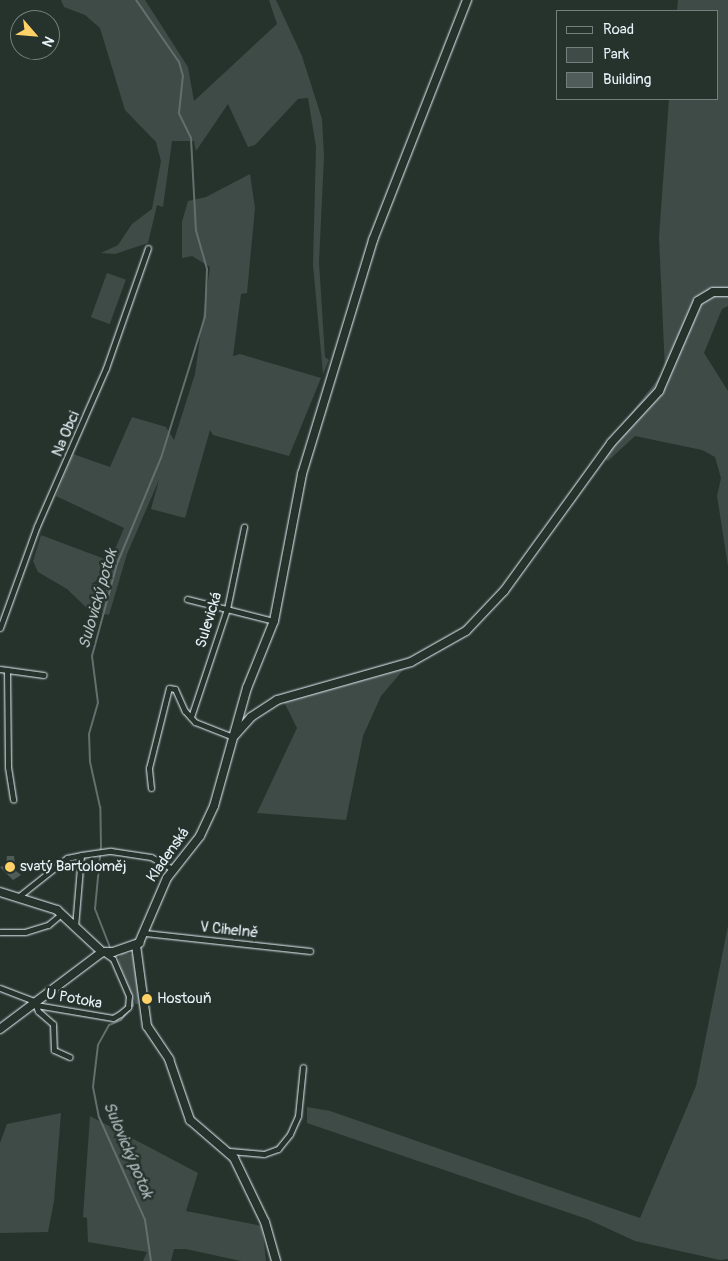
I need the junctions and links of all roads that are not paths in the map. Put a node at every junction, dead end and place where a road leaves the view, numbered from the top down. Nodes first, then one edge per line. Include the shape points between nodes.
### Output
1 (467, 0) edge
2 (148, 248) dead end
3 (728, 292) edge
4 (244, 527) dead end
5 (188, 599) dead end
6 (227, 609) junction
7 (274, 620) junction
8 (0, 628) edge
9 (0, 669) edge
10 (7, 670) junction
11 (44, 675) dead end
12 (190, 718) junction
13 (232, 737) junction
14 (151, 788) dead end
15 (13, 800) dead end
16 (81, 855) junction
17 (172, 869) junction
18 (0, 892) edge
19 (18, 897) junction
20 (61, 914) junction
21 (75, 927) junction
22 (0, 932) edge
23 (145, 933) junction
24 (136, 945) junction
25 (310, 951) dead end
26 (102, 952) junction
27 (0, 988) edge
28 (36, 1005) junction
29 (0, 1029) edge
30 (70, 1056) dead end
31 (303, 1067) dead end
32 (230, 1151) junction
33 (276, 1261) edge

1 - 7 street, Kladenská via 373,240 302,474
2 - 8 street, Na Obci via 106,368 37,526
3 - 13 street, Kladenská via 713,292 698,301 662,386 612,443 504,591 466,630 411,662 277,700 251,717
4 - 6 street, Sulevická
5 - 6 street
6 - 7 street
6 - 12 street, Sulevická
7 - 13 street, Kladenská
9 - 10 street
10 - 11 street
10 - 15 street via 8,767
12 - 13 street
12 - 14 street via 178,692 169,688 149,768
13 - 17 street, Kladenská via 214,806 200,836
16 - 17 street via 111,851 143,856
16 - 19 street via 67,858
16 - 21 street
17 - 23 street, Kladenská via 158,895
18 - 19 street
19 - 20 street
20 - 21 street
20 - 22 street via 48,925 25,932
21 - 26 street
23 - 24 street, Kladenská
23 - 25 street, V Cihelně
24 - 26 street
24 - 32 street via 145,1022 169,1059 190,1120
26 - 28 street
26 - 28 street, U Potoka via 113,960 129,996 128,1007 120,1014 113,1018
27 - 28 street via 34,1001
28 - 29 street
28 - 30 street via 53,1024 54,1050
31 - 32 street via 298,1116 290,1134 278,1148 264,1154
32 - 33 street via 265,1222

